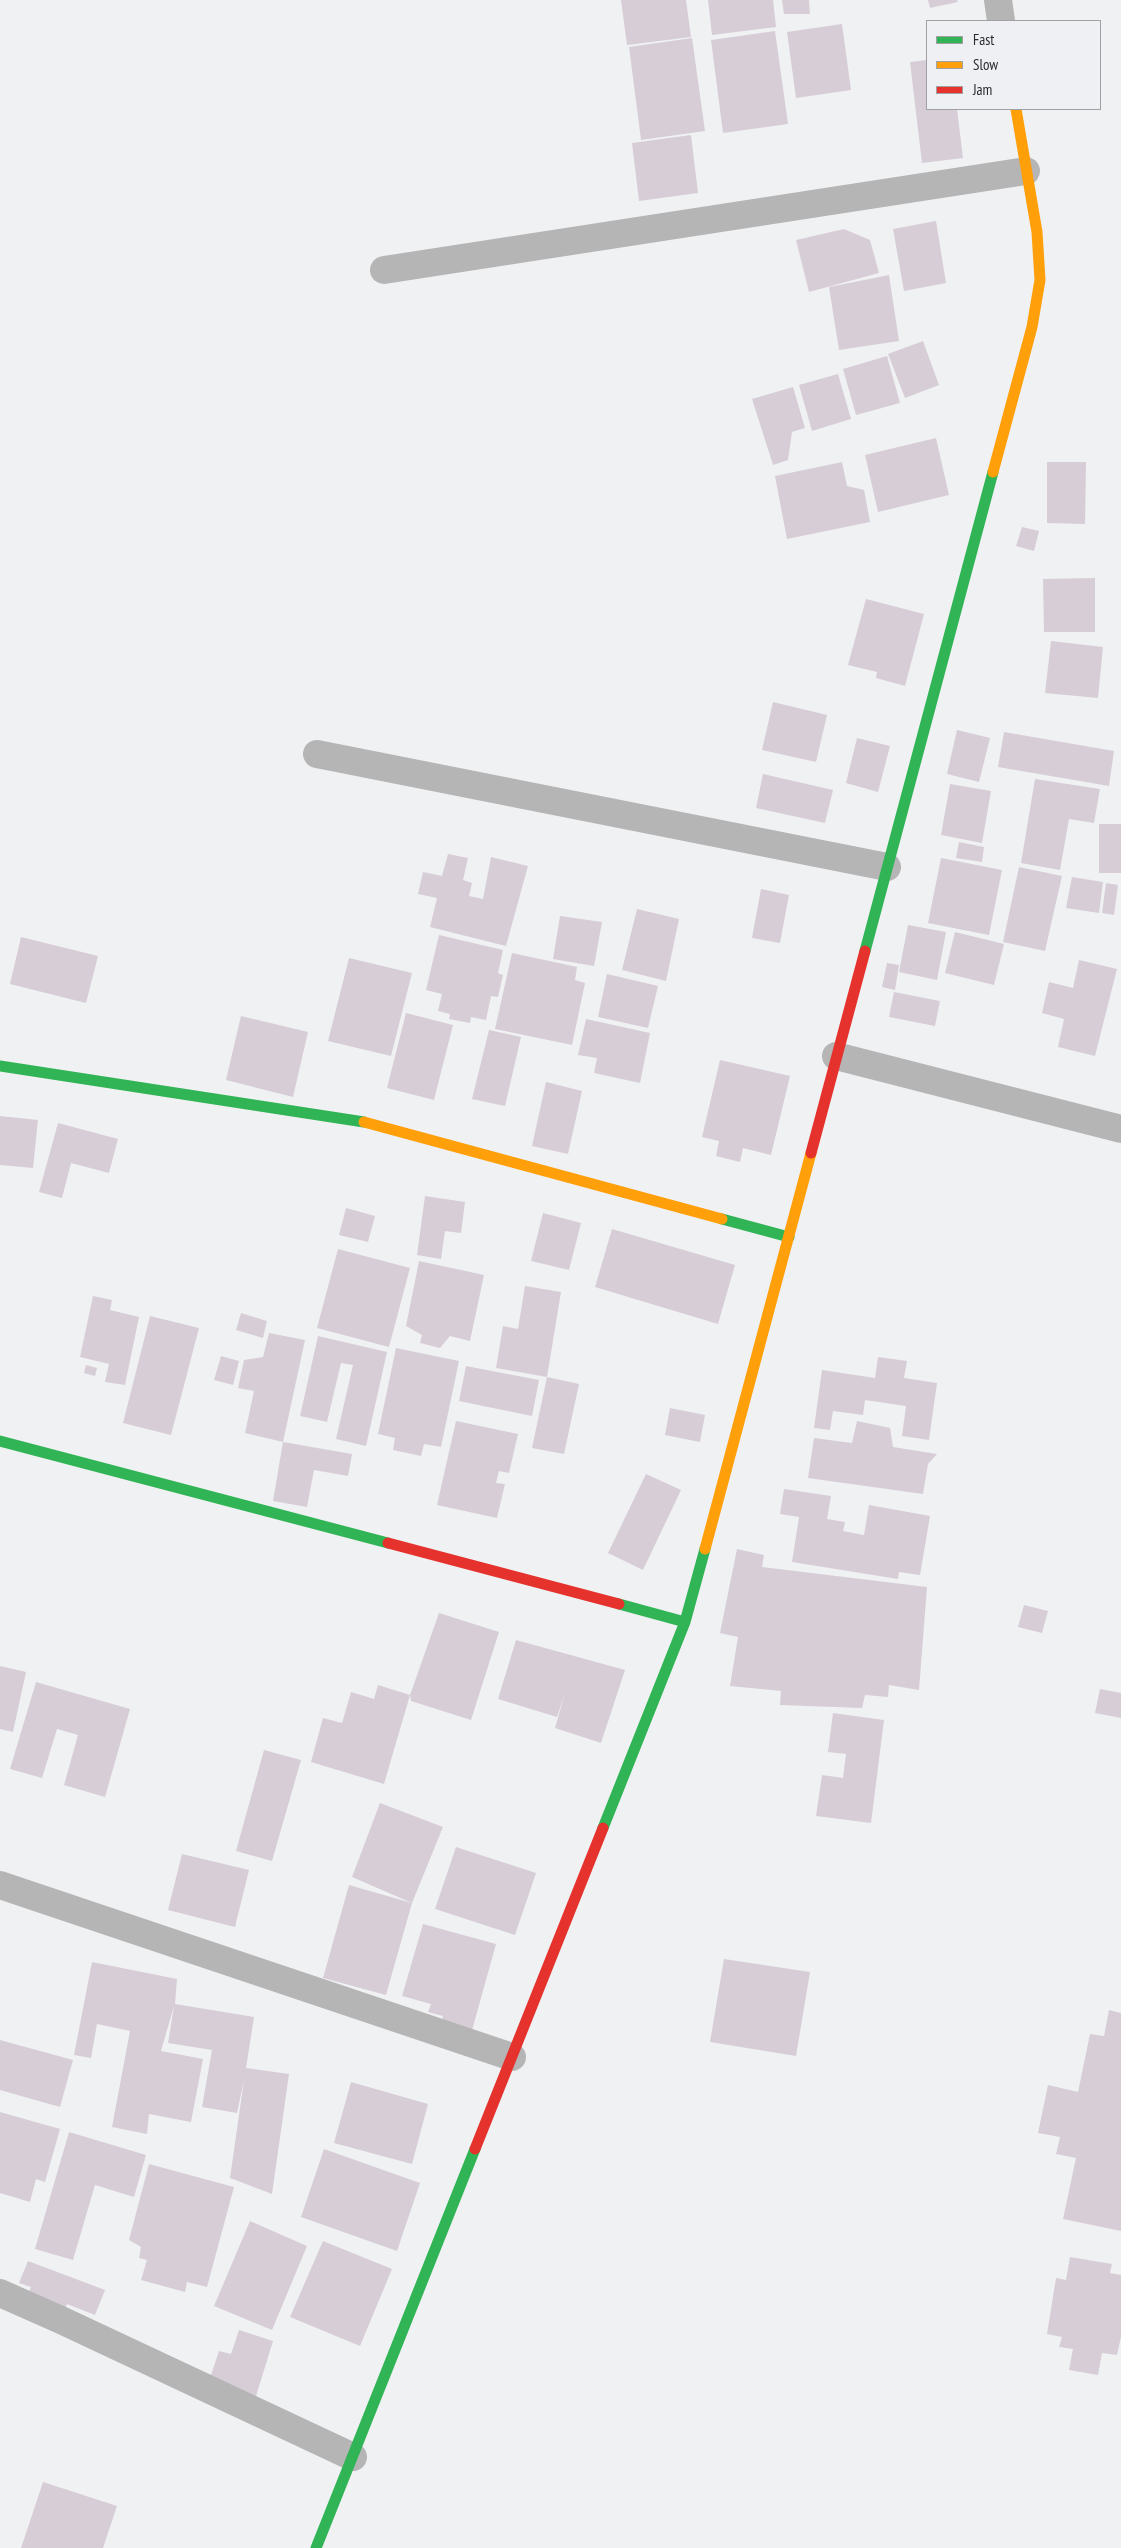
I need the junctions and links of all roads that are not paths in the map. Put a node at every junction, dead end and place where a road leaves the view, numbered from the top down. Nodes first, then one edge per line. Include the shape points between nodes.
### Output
1 (998, 0) edge
2 (1001, 20) edge
3 (1016, 110) edge
4 (1026, 171) junction
5 (384, 270) dead end
6 (317, 754) dead end
7 (887, 867) junction
8 (836, 1056) junction
9 (0, 1066) edge
10 (1121, 1129) edge
11 (789, 1237) junction
12 (0, 1441) edge
13 (685, 1622) junction
14 (0, 1885) edge
15 (512, 2057) junction
16 (0, 2293) edge
17 (353, 2457) junction
18 (316, 2548) edge

1 - 2 street
3 - 4 street
4 - 5 street
4 - 7 street via 1037,232 1040,280 1032,327
6 - 7 street
7 - 8 street
8 - 10 street
8 - 11 street
9 - 11 street via 376,1124
11 - 13 street
12 - 13 street
13 - 15 street
14 - 15 street
15 - 17 street
16 - 17 street
17 - 18 street

